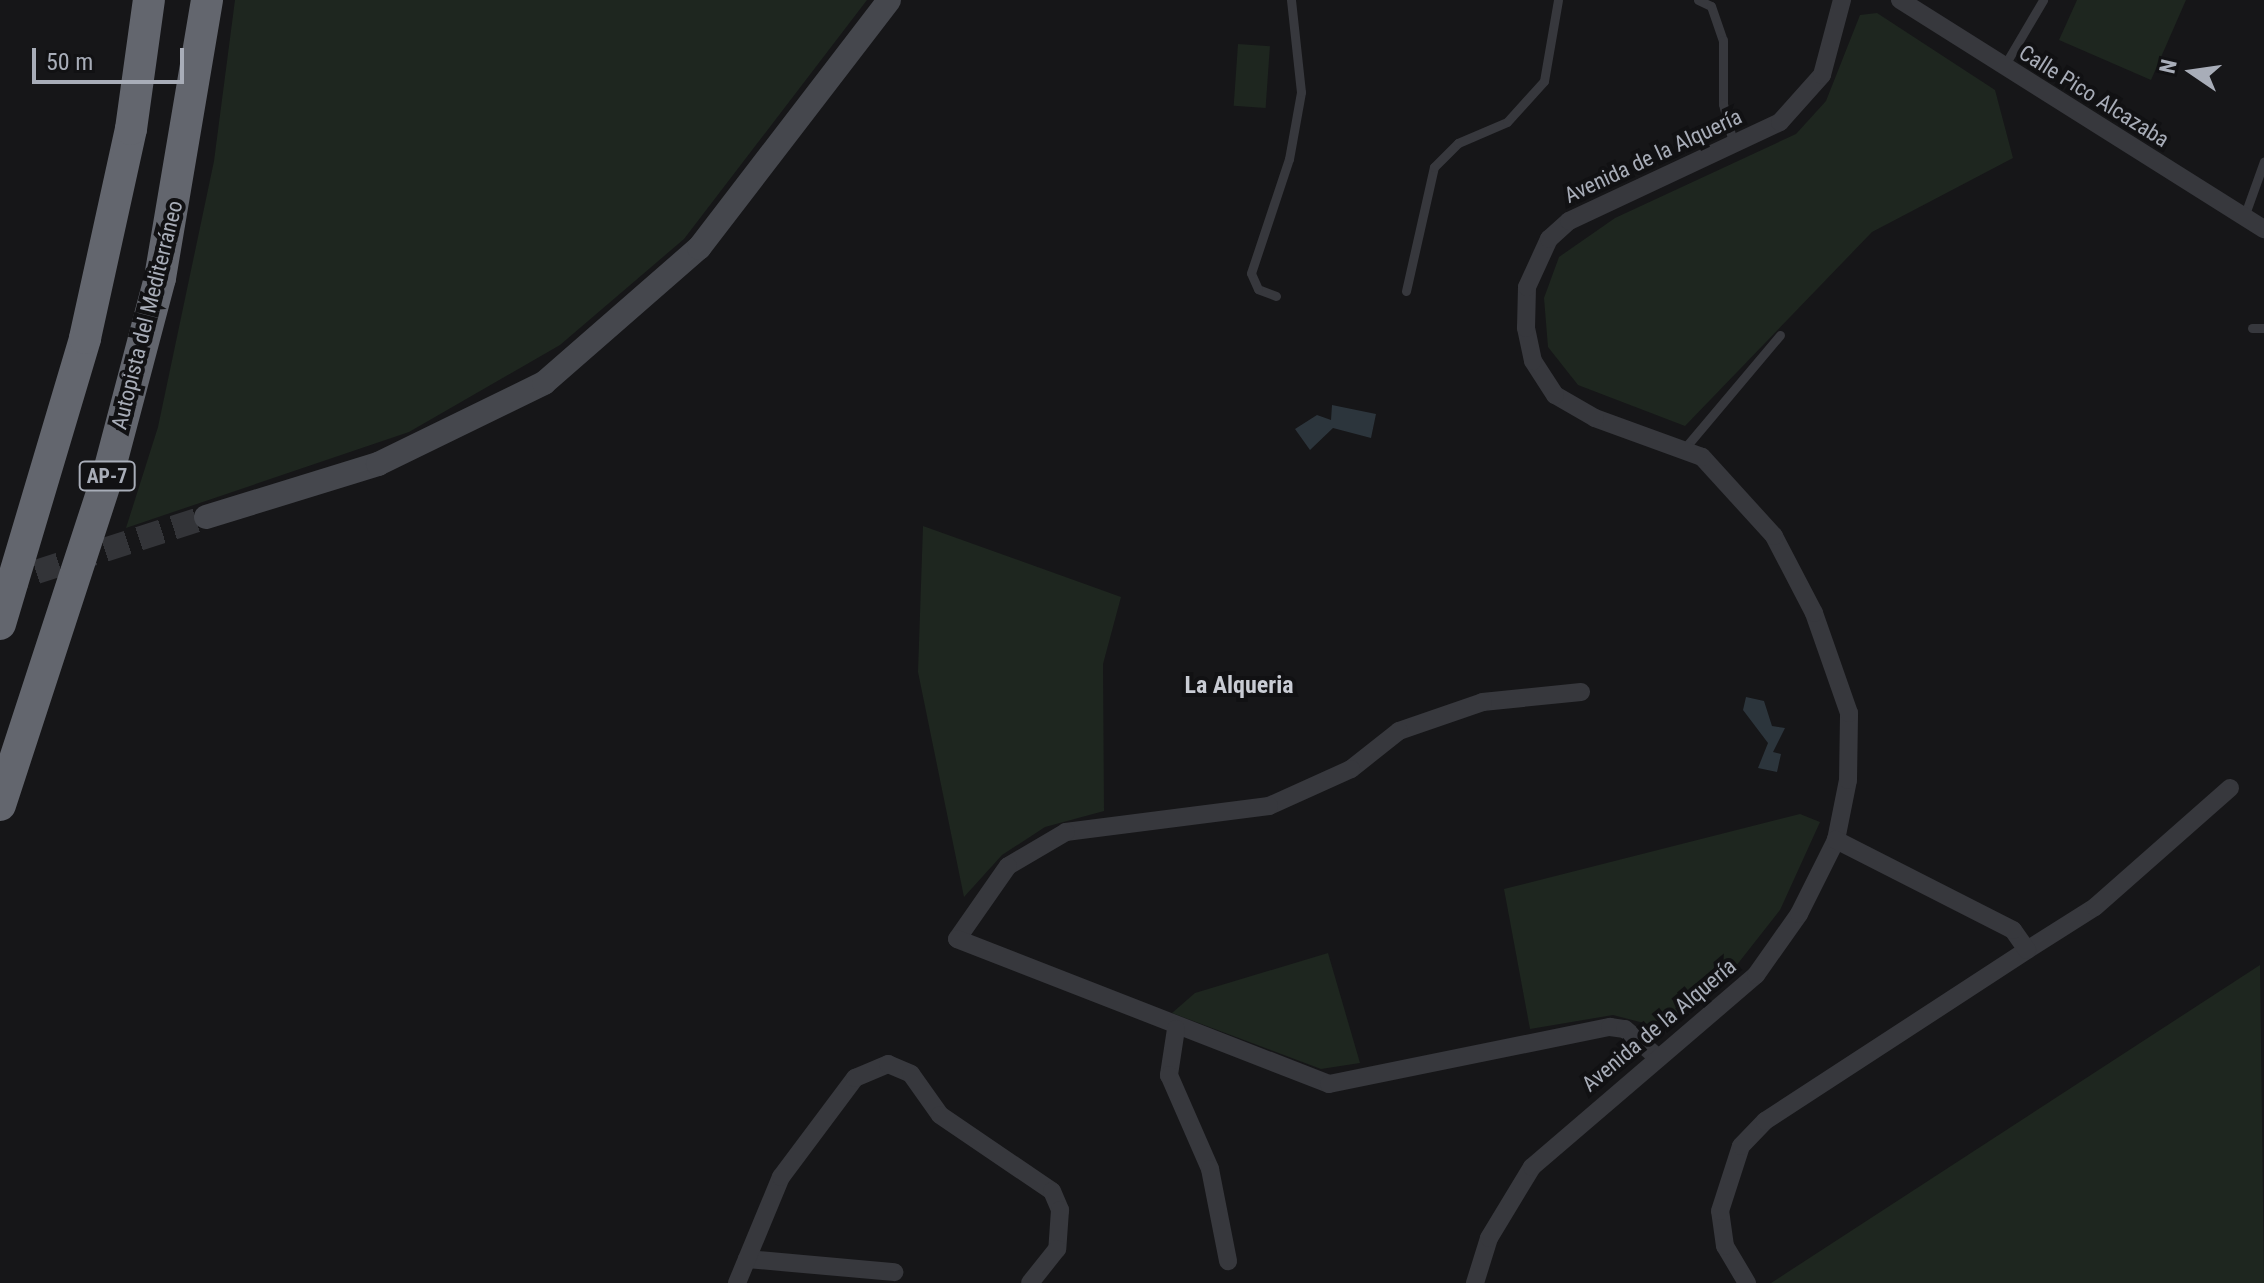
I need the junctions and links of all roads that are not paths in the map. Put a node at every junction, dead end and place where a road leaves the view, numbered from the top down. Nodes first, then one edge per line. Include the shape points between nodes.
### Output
1 (149, 0) edge
2 (207, 0) edge
3 (889, 0) edge
4 (1291, 0) edge
5 (1558, 0) edge
6 (1698, 0) edge
7 (1842, 0) edge
8 (1900, 0) edge
9 (2033, 0) edge
10 (2043, 0) edge
11 (2037, 11) junction
12 (2003, 68) junction
13 (1734, 146) junction
14 (2264, 161) edge
15 (2257, 221) edge
16 (1406, 291) dead end
17 (1276, 296) dead end
18 (2252, 328) dead end
19 (2264, 328) edge
20 (1780, 335) dead end
21 (1684, 449) junction
22 (206, 517) tunnel mouth
23 (0, 624) edge
24 (1581, 692) dead end
25 (2230, 788) dead end
26 (0, 805) edge
27 (1836, 840) junction
28 (2027, 950) junction
29 (1176, 1029) junction
30 (1657, 1057) junction
31 (747, 1259) junction
32 (1228, 1261) dead end
33 (894, 1272) dead end
34 (867, 1279) edge
35 (737, 1283) edge
36 (1030, 1283) edge
37 (1475, 1283) edge
38 (1747, 1283) edge

1 - 23 highway, AP-7 via 131,129 85,338
2 - 26 highway, Autopista del Mediterráneo / AP-7 via 188,139 109,471
3 - 22 main road via 699,248 544,383 378,464
4 - 17 lane via 1301,92 1289,159 1251,273 1258,289
5 - 16 lane via 1544,81 1507,122 1458,143 1434,167
6 - 13 lane via 1711,6 1723,40 1723,104
7 - 13 street, Avenida de la Alquería via 1822,75 1780,122
8 - 12 street, Calle Pico Alcazaba
9 - 11 lane
10 - 11 lane
11 - 12 lane
12 - 15 street, Calle Pico Alcazaba
13 - 21 street, Avenida de la Alquería via 1569,221 1535,259 1527,287 1533,361 1555,395 1595,418
14 - 15 lane
18 - 19 lane
20 - 21 lane
21 - 27 street, Avenida de la Alquería via 1743,494 1814,613 1849,713 1848,780
24 - 29 street via 1483,702 1399,731 1351,769 1269,806 1066,832 1008,866 957,939
25 - 28 street via 2095,907
27 - 28 street via 2013,930
27 - 30 street, Avenida de la Alquería via 1799,914 1756,975
28 - 38 street via 1765,1121 1741,1146 1720,1211 1725,1246
29 - 30 street via 1329,1084 1610,1027 1625,1029
29 - 32 street via 1169,1075 1210,1169
30 - 37 street, Avenida de la Alquería via 1532,1167 1489,1238
31 - 34 street
31 - 35 street
31 - 36 street via 781,1177 855,1078 888,1064 911,1074 940,1115 1052,1191 1061,1220 1057,1249
33 - 34 street

